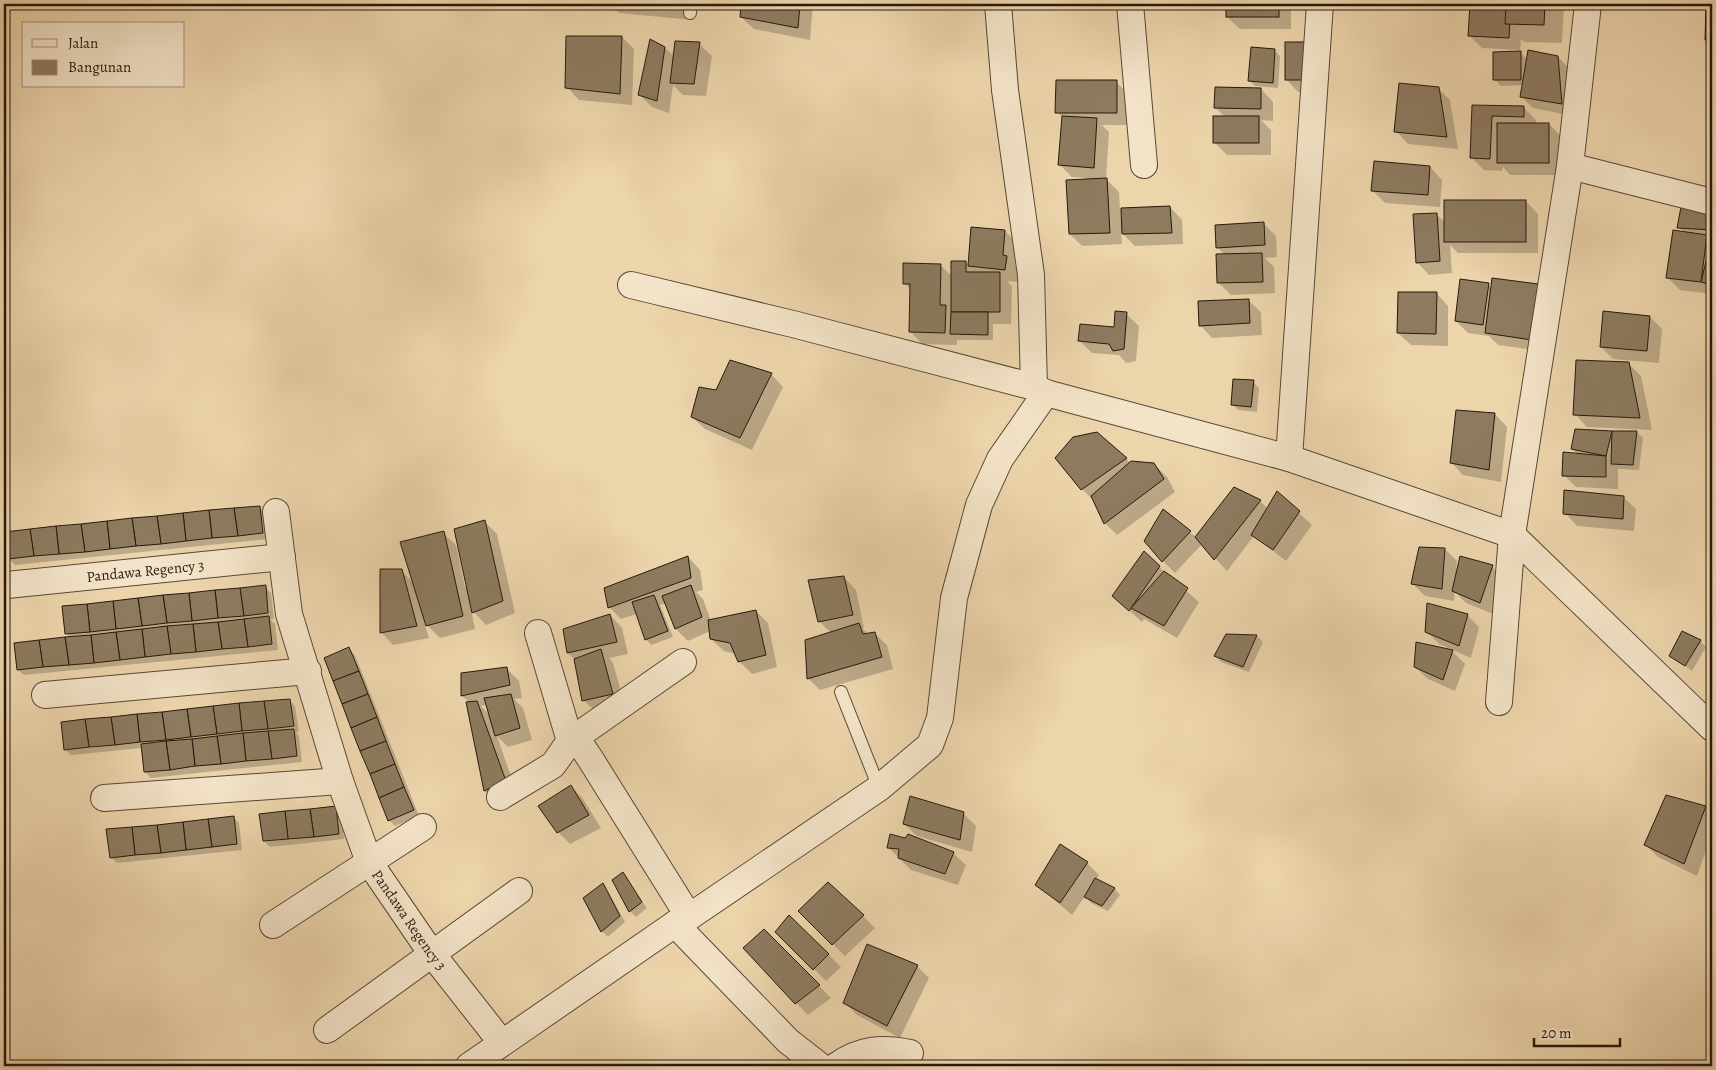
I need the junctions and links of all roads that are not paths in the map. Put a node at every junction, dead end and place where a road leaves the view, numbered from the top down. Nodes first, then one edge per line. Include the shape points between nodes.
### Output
1 (998, 4) edge
2 (1130, 4) edge
3 (1320, 4) edge
4 (1588, 4) edge
5 (1144, 165) dead end
6 (1570, 166) junction
7 (1712, 202) edge
8 (631, 285) dead end
9 (1040, 390) junction
10 (1289, 458) junction
11 (276, 512) dead end
12 (1512, 535) junction
13 (282, 557) junction
14 (7, 584) dead end
15 (538, 633) dead end
16 (683, 662) dead end
17 (308, 671) junction
18 (841, 692) dead end
19 (45, 695) dead end
20 (1499, 702) dead end
21 (1712, 728) edge
22 (570, 742) junction
23 (340, 781) junction
24 (879, 788) junction
25 (500, 797) dead end
26 (104, 798) dead end
27 (423, 827) dead end
28 (369, 862) junction
29 (519, 891) dead end
30 (682, 921) junction
31 (273, 925) dead end
32 (432, 954) junction
33 (327, 1030) dead end
34 (502, 1044) junction
35 (910, 1054) dead end
36 (469, 1066) edge
37 (820, 1066) edge
38 (836, 1066) edge

1 - 9 street via 1005,90 1031,275
2 - 5 street
3 - 10 street
4 - 6 street
6 - 7 street
6 - 12 street
8 - 9 street via 793,324
9 - 10 street
9 - 24 street via 1000,459 979,505 954,598 940,718 930,745
10 - 12 street
11 - 13 street, Pandawa Regency 3
12 - 20 street
12 - 21 street
13 - 14 street, Pandawa Regency 3
13 - 17 street, Pandawa Regency 3 via 289,614
15 - 22 street
16 - 22 street
17 - 19 street
17 - 23 street, Pandawa Regency 3
18 - 24 lane
22 - 25 street via 552,765
22 - 30 street via 582,748 591,760
23 - 26 street
23 - 28 street, Pandawa Regency 3
24 - 30 street
27 - 28 street
28 - 31 street
28 - 32 street, Pandawa Regency 3
29 - 32 street
30 - 34 street
30 - 37 street via 788,1041
32 - 33 street
32 - 34 street, Pandawa Regency 3
34 - 36 street
35 - 38 street via 874,1049

